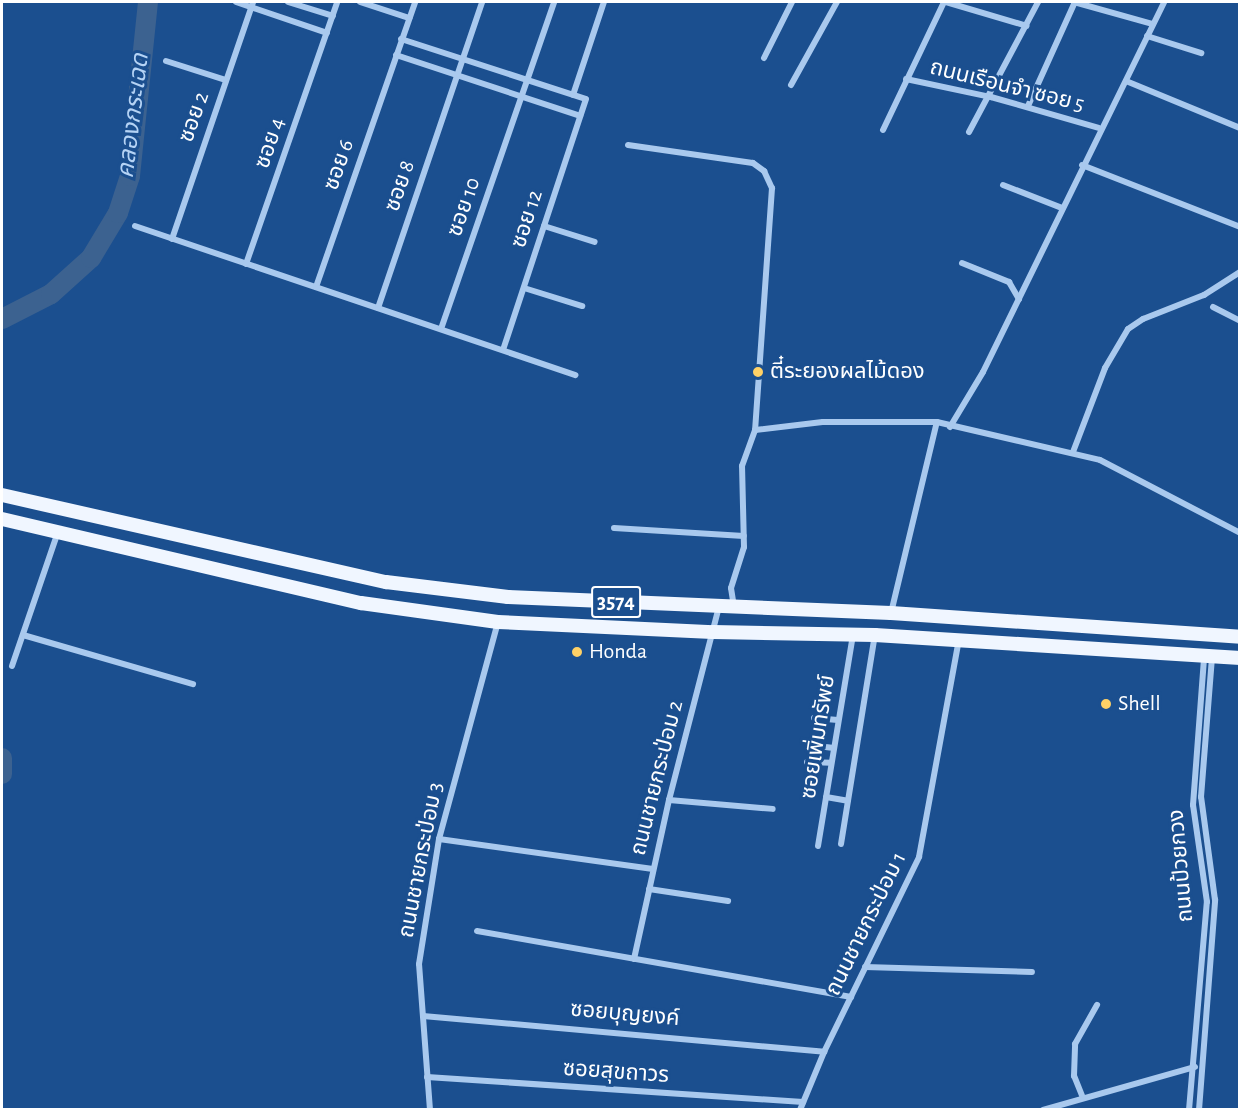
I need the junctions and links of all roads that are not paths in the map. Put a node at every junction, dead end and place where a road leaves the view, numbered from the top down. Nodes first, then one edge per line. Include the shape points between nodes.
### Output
1 (236, 2) edge
2 (288, 2) edge
3 (337, 2) edge
4 (360, 2) edge
5 (413, 2) edge
6 (482, 2) edge
7 (554, 2) edge
8 (604, 2) edge
9 (792, 2) edge
10 (837, 2) edge
11 (945, 2) edge
12 (1038, 2) edge
13 (1074, 2) edge
14 (1164, 2) edge
15 (252, 4) edge
16 (333, 16) junction
17 (409, 18) junction
18 (1153, 24) junction
19 (1027, 26) junction
20 (327, 33) junction
21 (1147, 36) junction
22 (401, 39) junction
23 (1201, 53) dead end
24 (396, 55) junction
25 (764, 58) dead end
26 (463, 60) junction
27 (166, 61) dead end
28 (457, 75) junction
29 (906, 79) junction
30 (226, 80) junction
31 (526, 81) junction
32 (1126, 81) junction
33 (791, 85) dead end
34 (573, 95) junction
35 (521, 96) junction
36 (991, 97) junction
37 (1028, 106) junction
38 (580, 116) junction
39 (1099, 128) junction
40 (1239, 128) edge
41 (883, 130) dead end
42 (969, 132) dead end
43 (628, 145) dead end
44 (1082, 165) junction
45 (1003, 185) dead end
46 (1062, 208) junction
47 (135, 226) dead end
48 (544, 226) junction
49 (1239, 227) edge
50 (172, 239) junction
51 (596, 242) dead end
52 (962, 263) dead end
53 (246, 264) junction
54 (1239, 272) edge
55 (316, 287) junction
56 (524, 288) junction
57 (1019, 298) junction
58 (582, 306) dead end
59 (1213, 307) dead end
60 (378, 308) junction
61 (1239, 321) edge
62 (441, 329) junction
63 (503, 350) junction
64 (575, 375) dead end
65 (937, 422) junction
66 (950, 428) junction
67 (755, 430) junction
68 (1074, 453) junction
69 (2, 495) edge
70 (2, 519) edge
71 (614, 528) dead end
72 (58, 532) junction
73 (1239, 533) edge
74 (744, 536) junction
75 (719, 607) junction
76 (734, 608) junction
77 (891, 613) junction
78 (498, 622) junction
79 (713, 632) junction
80 (853, 634) junction
81 (23, 635) junction
82 (876, 635) junction
83 (1239, 637) edge
84 (959, 639) junction
85 (1208, 655) junction
86 (1239, 658) edge
87 (12, 666) dead end
88 (193, 684) dead end
89 (814, 718) dead end
90 (838, 720) junction
91 (809, 746) dead end
92 (834, 748) junction
93 (807, 762) dead end
94 (831, 764) junction
95 (826, 797) junction
96 (669, 800) junction
97 (848, 801) junction
98 (774, 809) dead end
99 (439, 839) junction
100 (841, 844) dead end
101 (818, 846) dead end
102 (653, 869) junction
103 (649, 889) junction
104 (728, 901) dead end
105 (477, 931) dead end
106 (634, 959) junction
107 (865, 967) junction
108 (1032, 972) dead end
109 (850, 998) junction
110 (1097, 1005) dead end
111 (423, 1016) junction
112 (824, 1052) junction
113 (1195, 1067) junction
114 (427, 1077) junction
115 (1083, 1098) junction
116 (802, 1106) edge
117 (430, 1110) edge
118 (1043, 1110) edge
119 (1189, 1110) edge
120 (1199, 1110) edge

1 - 15 street
2 - 16 street
3 - 16 street, ซอย 4
4 - 17 street
5 - 17 street, ซอย 6
6 - 26 street, ซอย 8
7 - 31 street, ซอย 10
8 - 34 street
9 - 25 street
10 - 33 street
11 - 19 street
11 - 29 street
12 - 19 street
13 - 18 street
13 - 37 street
14 - 18 street
15 - 20 street
15 - 30 street, ซอย 2
16 - 20 street, ซอย 4
17 - 22 street, ซอย 6
18 - 21 street
19 - 36 street
20 - 53 street, ซอย 4
21 - 23 street
21 - 32 street
22 - 24 street, ซอย 6
22 - 26 street
24 - 28 street
24 - 55 street, ซอย 6
26 - 28 street, ซอย 8
26 - 31 street
27 - 30 street
28 - 35 street
28 - 60 street, ซอย 8
29 - 36 street, ถนนเรือนจำ ซอย 5
29 - 41 street
30 - 50 street, ซอย 2
31 - 34 street
31 - 35 street, ซอย 10
32 - 39 street
32 - 40 street
34 - 38 street, ซอย 12 via 586,99
35 - 38 street
35 - 62 street, ซอย 10
36 - 37 street, ถนนเรือนจำ ซอย 5
36 - 42 street
37 - 39 street, ถนนเรือนจำ ซอย 5
38 - 48 street, ซอย 12
39 - 44 street
43 - 67 street via 753,163 764,171 772,189
44 - 46 street
44 - 49 street
45 - 46 street
46 - 57 street
47 - 50 street
48 - 51 street
48 - 56 street, ซอย 12
50 - 53 street
52 - 57 street via 1009,282
53 - 55 street
54 - 68 street via 1204,295 1143,319 1128,329 1105,369
55 - 60 street
56 - 58 street
56 - 63 street, ซอย 12
57 - 66 street
59 - 61 street
60 - 62 street
62 - 63 street
63 - 64 street
65 - 66 street
65 - 67 street via 823,422
65 - 77 street
66 - 68 street
67 - 74 street via 742,466
68 - 73 street via 1100,460
69 - 75 main road, 3574 via 386,582 508,597
70 - 72 main road, 3574
71 - 74 street
72 - 78 main road, 3574 via 361,603
72 - 81 street
74 - 76 street via 731,588
75 - 76 main road, 3574
75 - 79 street, ถนนชายกระป่อม 2
76 - 77 main road, 3574
77 - 83 main road, 3574
78 - 79 main road, 3574
78 - 99 street, ถนนชายกระป่อม 3
79 - 80 main road, 3574
79 - 96 street, ถนนชายกระป่อม 2
80 - 82 main road, 3574
80 - 90 street, ซอยเพิ่มทรัพย์
81 - 87 street
81 - 88 street
82 - 84 main road, 3574
82 - 97 street
84 - 85 main road, 3574
84 - 107 street, ถนนชายกระป่อม 1 via 919,857
85 - 86 main road, 3574
85 - 113 street, ถนนป้วยกวง via 1193,805 1207,902
85 - 120 street, ถนนป้วยกวง via 1201,797 1215,900
89 - 90 street
90 - 92 street, ซอยเพิ่มทรัพย์
91 - 92 street
92 - 94 street, ซอยเพิ่มทรัพย์
93 - 94 street
94 - 95 street, ซอยเพิ่มทรัพย์
95 - 97 street
95 - 101 street, ซอยเพิ่มทรัพย์
96 - 98 street
96 - 102 street, ถนนชายกระป่อม 2
97 - 100 street
99 - 102 street
99 - 111 street, ถนนชายกระป่อม 3 via 419,964
102 - 103 street, ถนนชายกระป่อม 2
103 - 104 street
103 - 106 street, ถนนชายกระป่อม 2
105 - 106 street
106 - 109 street
107 - 108 street
107 - 109 street, ถนนชายกระป่อม 1
109 - 112 street, ถนนชายกระป่อม 1
110 - 115 street via 1075,1044 1074,1076
111 - 112 street, ซอยบุญยงค์
111 - 114 street, ถนนชายกระป่อม 3
112 - 116 street, ถนนชายกระป่อม 1
113 - 115 street
113 - 119 street, ถนนป้วยกวง
114 - 116 street, ซอยสุขถาวร
114 - 117 street, ถนนชายกระป่อม 3
115 - 118 street

